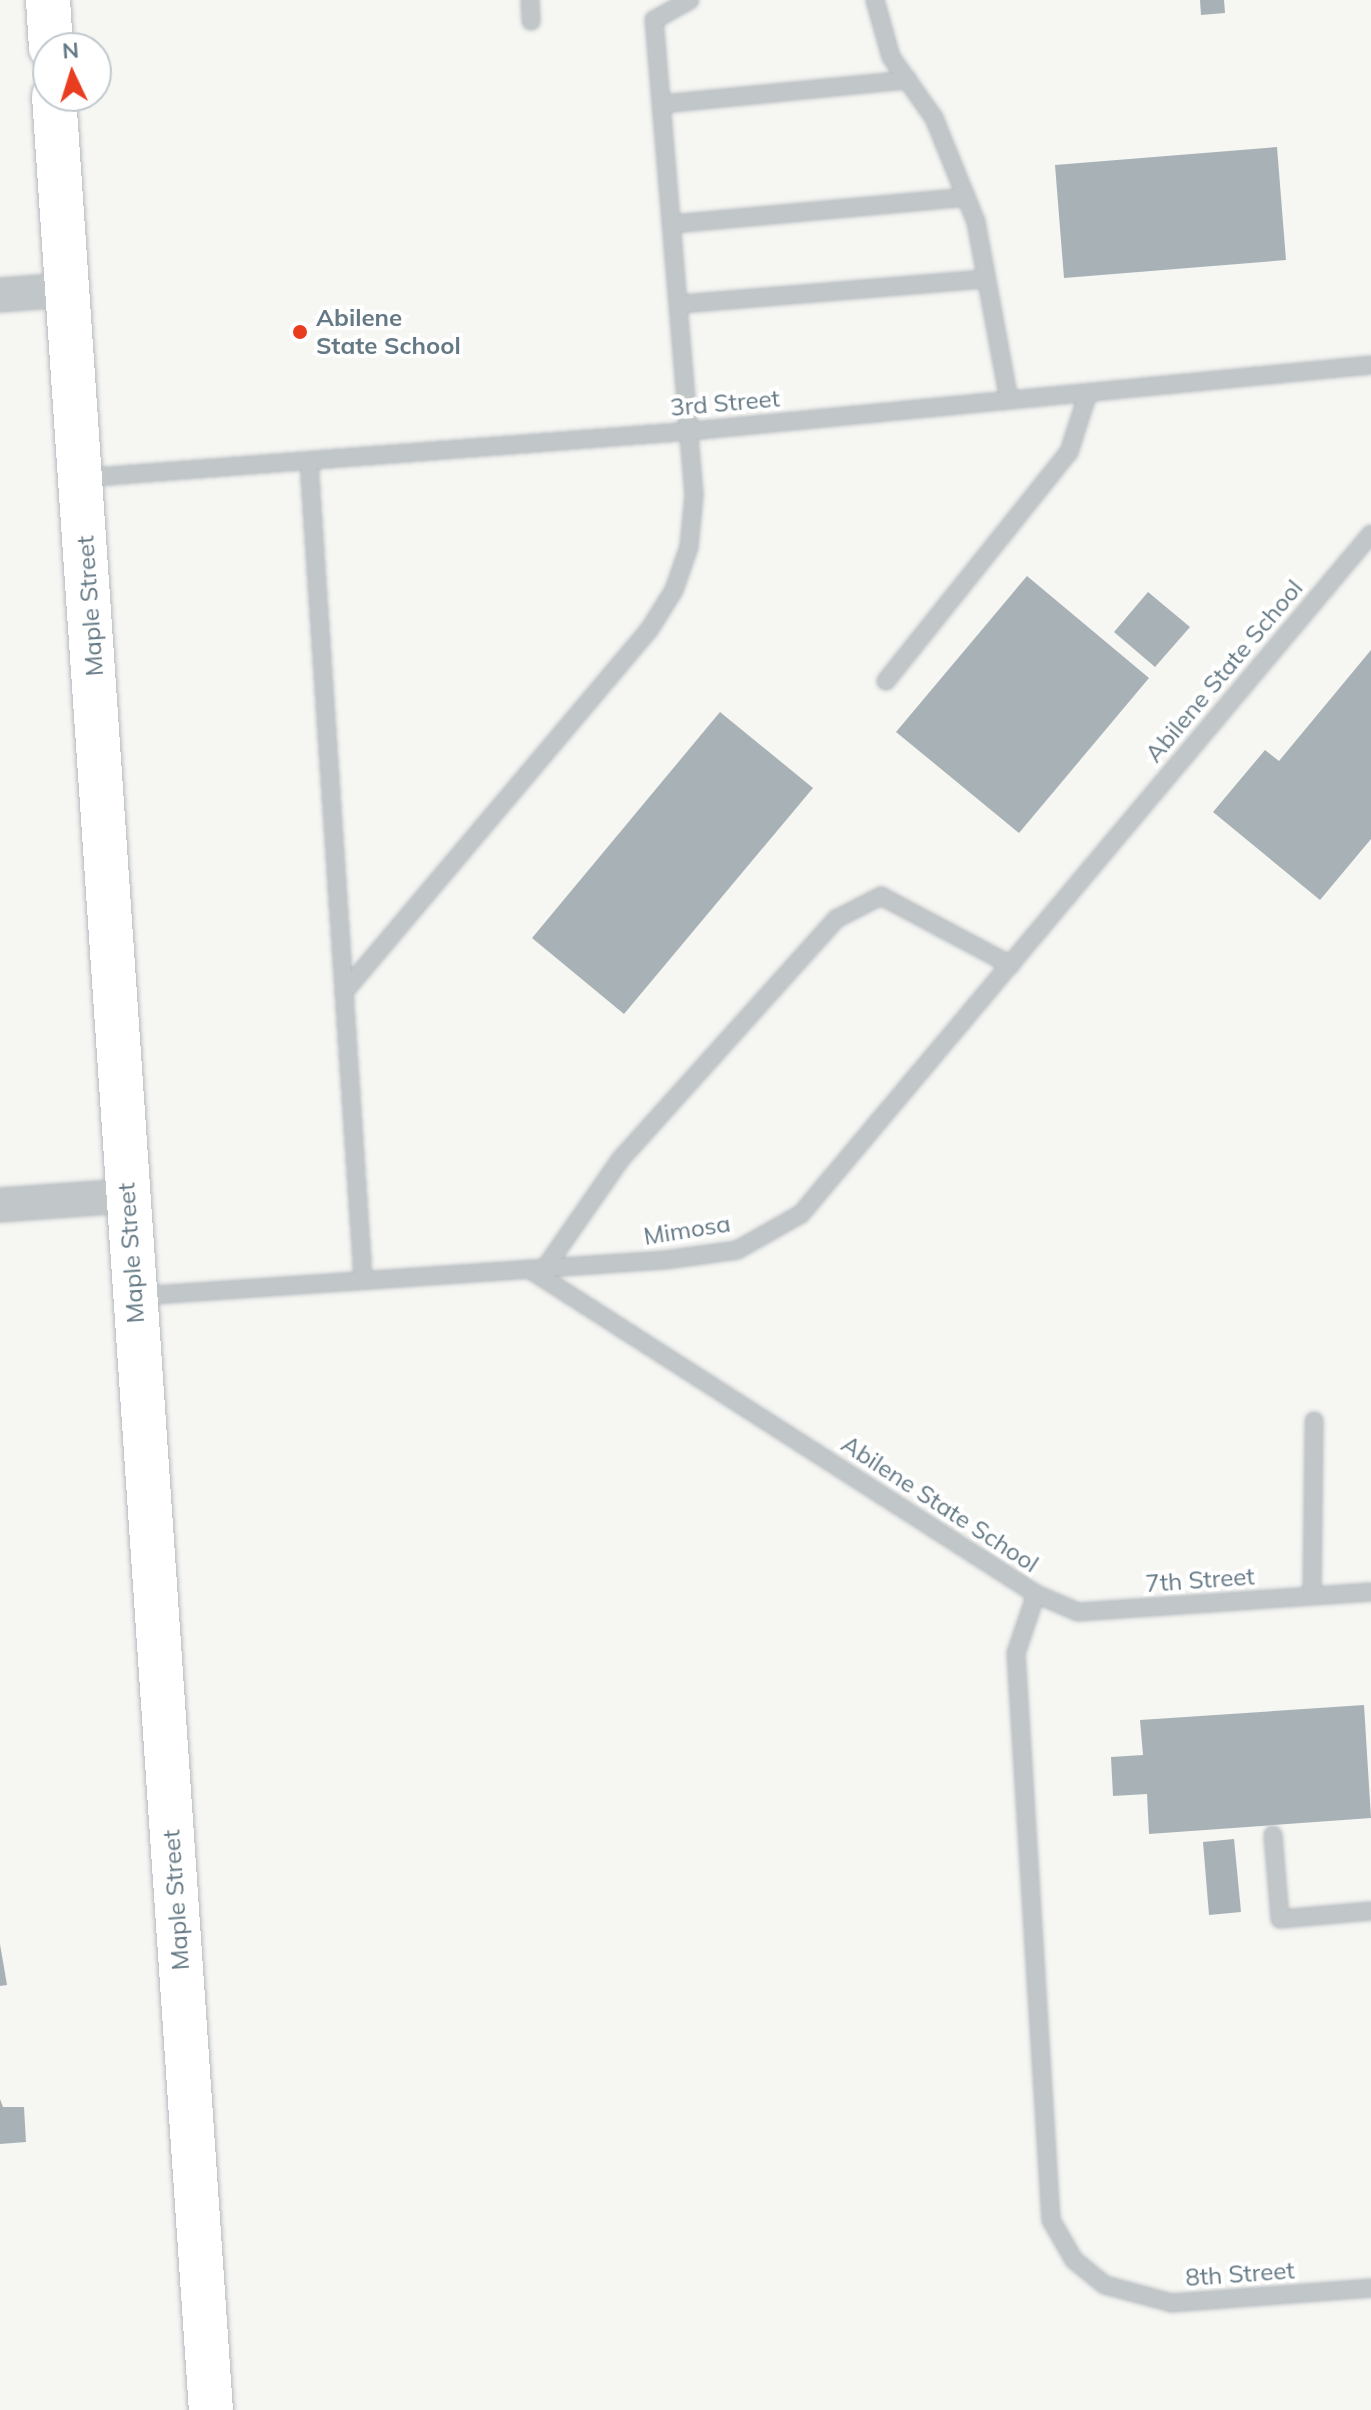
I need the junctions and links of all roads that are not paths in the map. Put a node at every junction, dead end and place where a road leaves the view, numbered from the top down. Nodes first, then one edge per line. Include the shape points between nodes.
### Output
1 (48, 0) edge
2 (530, 0) edge
3 (690, 0) edge
4 (875, 0) edge
5 (531, 21) dead end
6 (50, 32) edge
7 (908, 80) junction
8 (662, 104) junction
9 (55, 112) edge
10 (966, 197) junction
11 (672, 224) junction
12 (986, 279) junction
13 (67, 290) junction
14 (0, 295) edge
15 (680, 304) junction
16 (1371, 365) edge
17 (1088, 393) junction
18 (1009, 400) junction
19 (691, 431) junction
20 (309, 462) junction
21 (82, 478) junction
22 (1371, 534) edge
23 (886, 681) dead end
24 (1113, 839) joint
25 (1011, 965) junction
26 (344, 992) junction
27 (127, 1196) junction
28 (0, 1205) edge
29 (537, 1269) junction
30 (363, 1278) junction
31 (133, 1296) junction
32 (1314, 1421) dead end
33 (1371, 1592) edge
34 (1036, 1594) junction
35 (1312, 1596) junction
36 (1273, 1835) dead end
37 (1371, 1911) edge
38 (1051, 2220) joint
39 (1371, 2288) edge
40 (211, 2410) edge

1 - 6 main road
2 - 5 lane
3 - 8 lane via 654,20
4 - 7 lane via 891,57
7 - 8 lane
7 - 10 lane via 934,118
8 - 11 lane
9 - 13 main road, Maple Street
10 - 11 lane
10 - 12 lane
11 - 15 lane
12 - 15 lane
12 - 18 lane
13 - 14 street
13 - 21 main road, Maple Street
15 - 19 lane
16 - 17 lane, 3rd Street
17 - 18 lane, 3rd Street
17 - 23 lane via 1069,452
18 - 19 lane, 3rd Street
19 - 20 lane, 3rd Street
19 - 26 lane via 689,547 666,603
20 - 21 lane, 3rd Street
20 - 26 lane
21 - 27 main road, Maple Street
22 - 24 lane, Abilene State School
24 - 25 lane, Mimosa
25 - 29 lane, Mimosa via 801,1214 737,1250
25 - 29 lane via 881,896 836,919 620,1160
26 - 30 lane
27 - 28 street
27 - 31 main road, Maple Street
29 - 30 lane, Mimosa
29 - 34 lane, Abilene State School
30 - 31 lane, Mimosa
31 - 40 main road, Maple Street
32 - 35 lane
33 - 35 lane, 7th Street
34 - 35 lane, 7th Street via 1078,1612
34 - 38 lane, Abilene State School via 1016,1653
36 - 37 lane via 1280,1919
38 - 39 lane, 8th Street via 1074,2260 1105,2285 1172,2303

